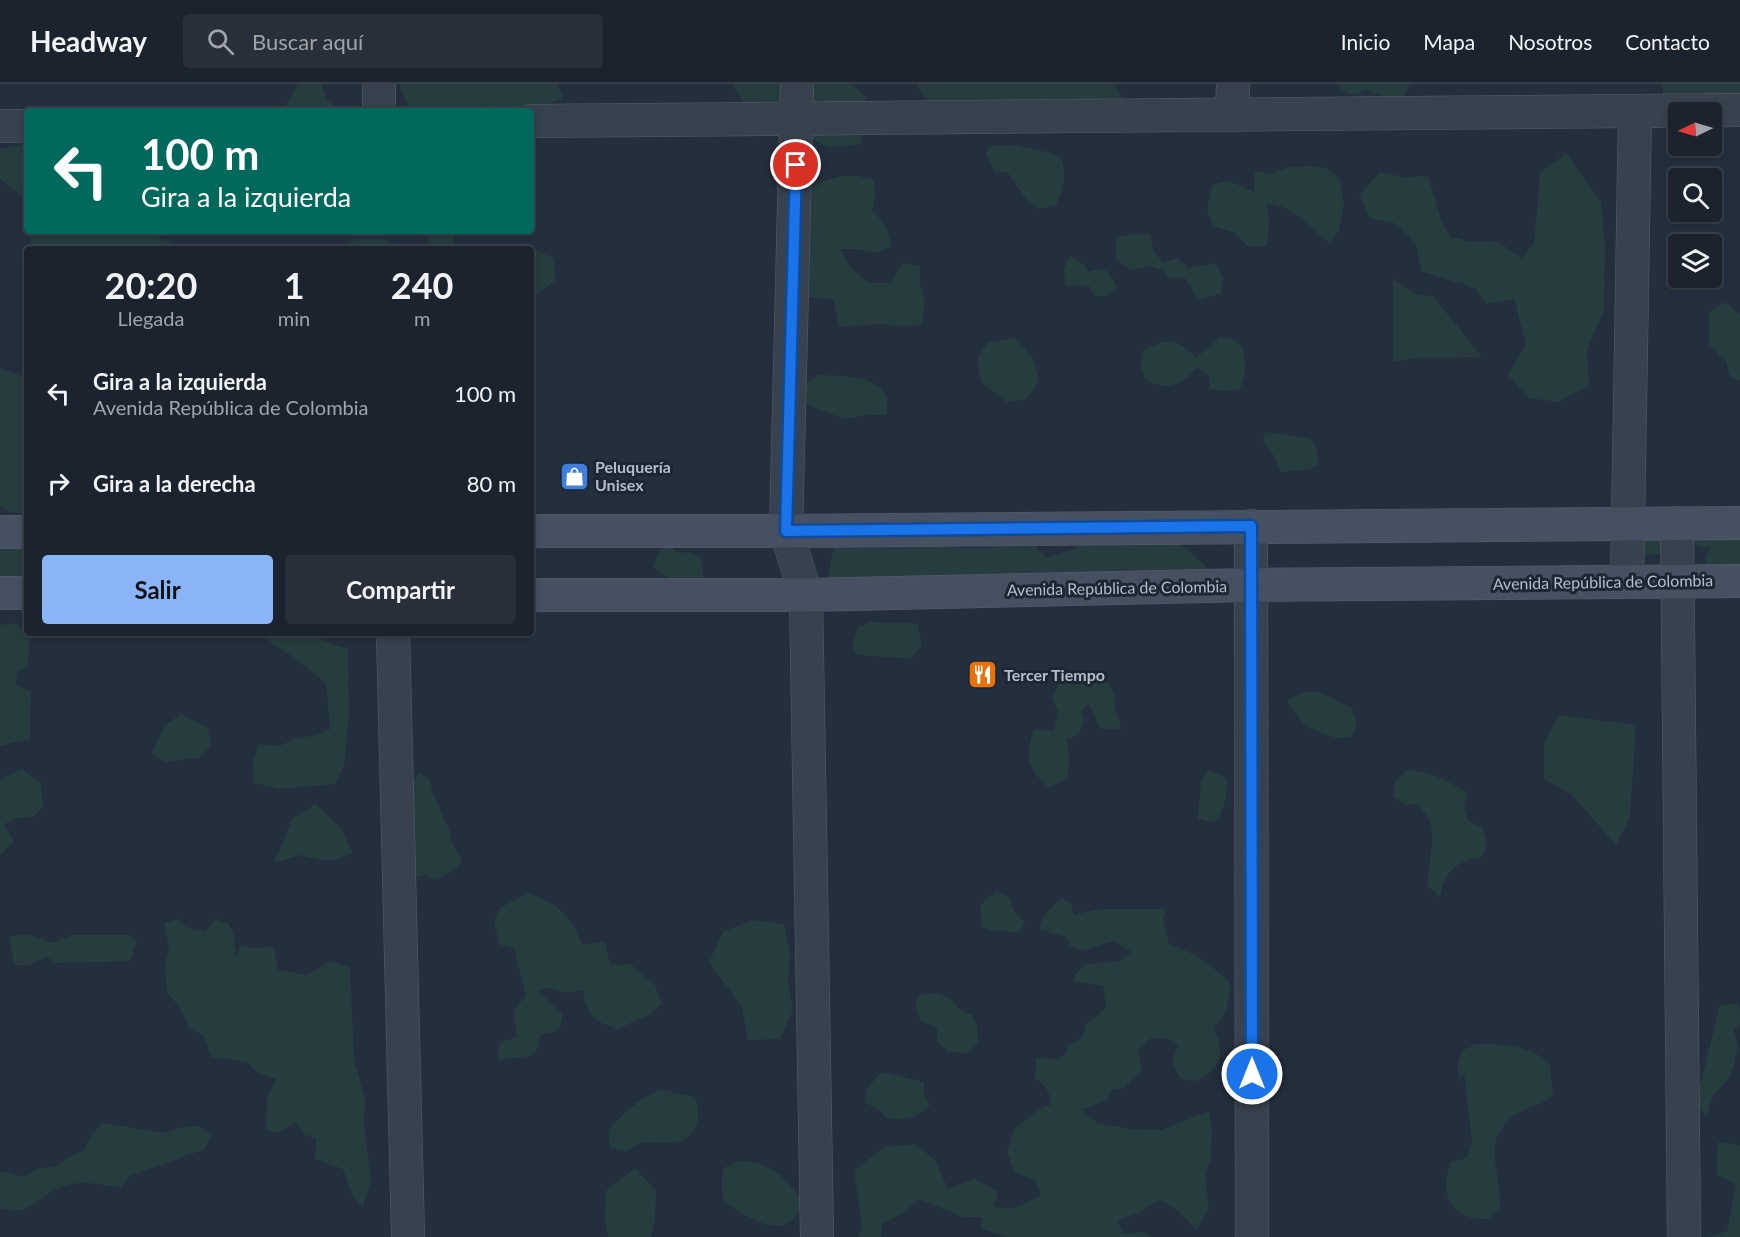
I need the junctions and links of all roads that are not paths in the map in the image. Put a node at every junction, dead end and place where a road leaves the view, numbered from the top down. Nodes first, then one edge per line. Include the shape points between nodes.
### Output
1 (379, 84) edge
2 (797, 84) edge
3 (1681, 97) edge
4 (1232, 99) edge
5 (379, 108) edge
6 (1740, 110) edge
7 (1635, 111) junction
8 (797, 119) junction
9 (534, 121) edge
10 (0, 126) edge
11 (24, 126) edge
12 (1677, 523) junction
13 (1740, 523) edge
14 (1628, 524) junction
15 (1251, 526) junction
16 (534, 531) edge
17 (786, 531) junction
18 (0, 532) edge
19 (24, 532) edge
20 (1678, 581) junction
21 (1740, 581) edge
22 (1627, 582) junction
23 (1251, 585) junction
24 (0, 593) edge
25 (24, 593) edge
26 (534, 595) edge
27 (806, 595) junction
28 (393, 636) edge
29 (408, 1237) edge
30 (817, 1237) edge
31 (1252, 1237) edge
32 (1684, 1237) edge

1 - 5 street
2 - 8 street
3 - 6 street
3 - 7 street
4 - 7 street
4 - 8 street
7 - 14 street
8 - 9 street
8 - 17 street
10 - 11 street
12 - 13 street
12 - 14 street
12 - 20 street
14 - 15 street
14 - 22 street
15 - 17 street
15 - 23 street
16 - 17 street
17 - 27 street
18 - 19 street
20 - 21 street, Avenida República de Colombia
20 - 22 street, Avenida República de Colombia
20 - 32 street
22 - 23 street, Avenida República de Colombia
23 - 27 street, Avenida República de Colombia
23 - 31 street
24 - 25 street
26 - 27 street, Avenida República de Colombia
27 - 30 street
28 - 29 street

